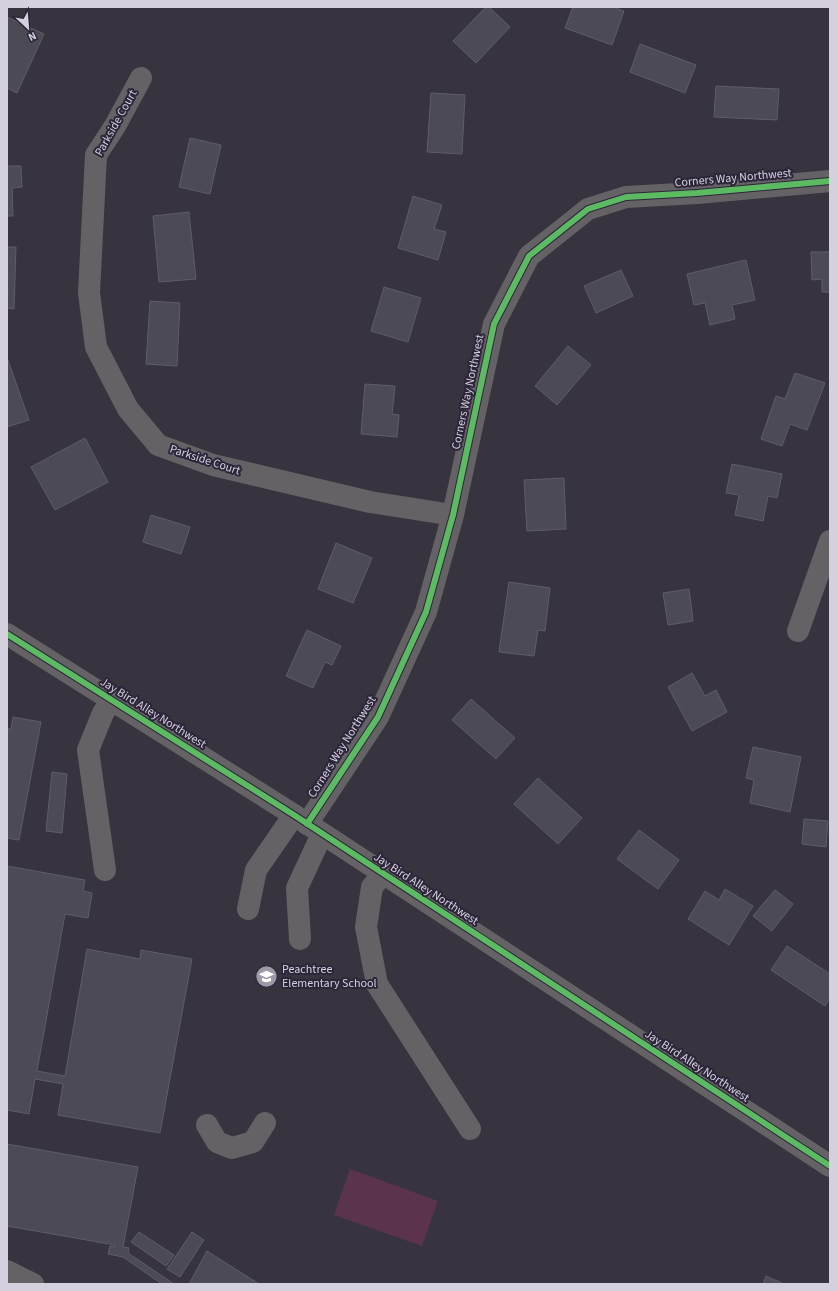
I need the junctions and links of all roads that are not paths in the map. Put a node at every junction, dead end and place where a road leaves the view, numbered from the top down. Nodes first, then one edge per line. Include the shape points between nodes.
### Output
1 (141, 78) dead end
2 (830, 181) edge
3 (453, 515) junction
4 (830, 541) edge
5 (798, 631) dead end
6 (7, 634) edge
7 (112, 700) junction
8 (308, 825) junction
9 (105, 870) dead end
10 (383, 874) junction
11 (248, 909) dead end
12 (300, 939) dead end
13 (266, 1123) dead end
14 (207, 1125) dead end
15 (470, 1129) dead end
16 (830, 1166) edge
17 (7, 1271) edge
18 (33, 1284) edge

1 - 3 street, Parkside Court via 96,155 89,293 96,348 128,409 158,444 213,465 370,502
2 - 3 street, Corners Way Northwest via 626,197 588,209 529,256 494,324
3 - 8 street, Corners Way Northwest via 426,612 378,717
4 - 5 street
6 - 7 street, Jay Bird Alley Northwest
7 - 8 street, Jay Bird Alley Northwest
7 - 9 street via 103,713 88,750
8 - 10 street, Jay Bird Alley Northwest
8 - 11 street via 276,840 256,870
8 - 12 street via 297,888
10 - 15 street via 372,887 366,927 377,984
10 - 16 street, Jay Bird Alley Northwest
13 - 14 street via 253,1142 232,1148 217,1142
17 - 18 street

